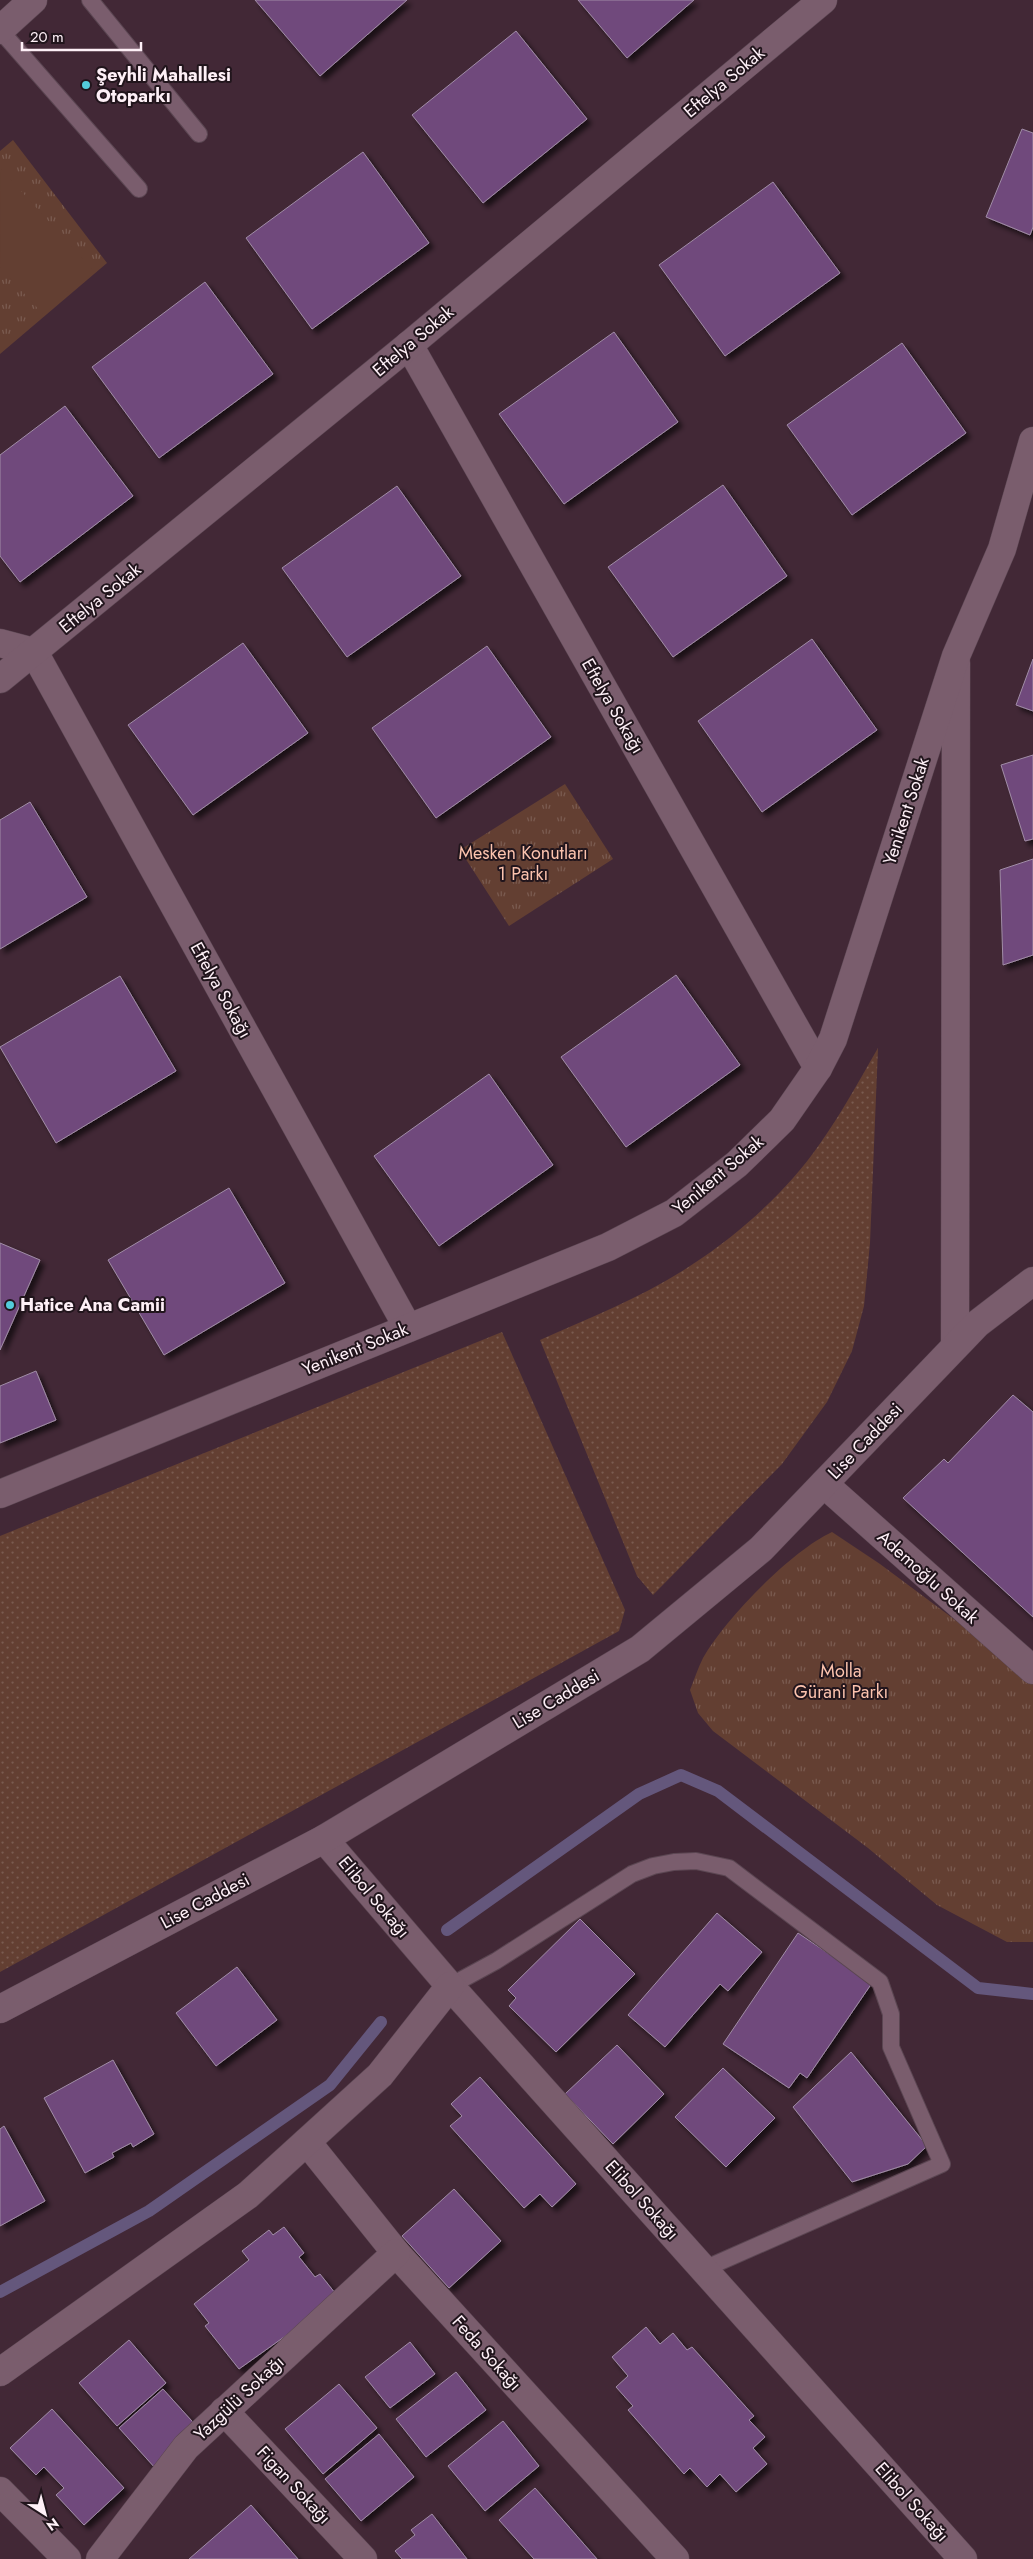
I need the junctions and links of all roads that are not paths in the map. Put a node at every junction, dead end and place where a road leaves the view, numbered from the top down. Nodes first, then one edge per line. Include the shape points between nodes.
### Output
1 (33, 0) edge
2 (90, 0) edge
3 (823, 0) edge
4 (0, 30) edge
5 (199, 134) dead end
6 (139, 189) dead end
7 (409, 345) junction
8 (1033, 441) edge
9 (1033, 512) edge
10 (1002, 549) junction
11 (0, 643) edge
12 (34, 652) junction
13 (956, 656) junction
14 (0, 678) edge
15 (818, 1068) junction
16 (1033, 1281) edge
17 (408, 1328) junction
18 (955, 1346) junction
19 (824, 1484) junction
20 (0, 1494) edge
21 (1033, 1670) edge
22 (324, 1839) junction
23 (450, 1986) junction
24 (0, 2009) edge
25 (306, 2142) junction
26 (396, 2253) junction
27 (704, 2269) junction
28 (0, 2372) edge
29 (224, 2411) junction
30 (0, 2491) edge
31 (67, 2559) edge
32 (100, 2559) edge
33 (363, 2559) edge
34 (675, 2559) edge
35 (963, 2559) edge

1 - 4 street
2 - 5 lane
3 - 7 street, Eftelya Sokak
4 - 6 lane
7 - 12 street, Eftelya Sokak
7 - 15 street, Eftelya Sokağı
8 - 10 street, Yenikent Sokak
9 - 10 street, Yenikent Sokak
10 - 13 street, Yenikent Sokak
11 - 12 street
12 - 14 street, Eftelya Sokak
12 - 17 street, Eftelya Sokağı
13 - 15 street, Yenikent Sokak via 833,1039
13 - 18 street
15 - 17 street, Yenikent Sokak via 782,1120 737,1164 674,1213 608,1246
16 - 18 street, Lise Caddesi via 977,1324
17 - 20 street, Yenikent Sokak
18 - 19 street, Lise Caddesi
19 - 21 street, Ademoğlu Sokak
19 - 22 street, Lise Caddesi via 761,1549 640,1649
22 - 23 street, Elibol Sokağı
22 - 24 street, Lise Caddesi
23 - 25 street via 380,2074
23 - 27 street, Elibol Sokağı
23 - 27 lane via 496,1962 632,1874 653,1866 696,1861 729,1868 880,1982 890,2014 892,2047 942,2164
25 - 26 street, Feda Sokağı
25 - 28 street via 248,2195
26 - 29 street, Yazgülü Sokağı
26 - 34 street, Feda Sokağı
27 - 35 street, Elibol Sokağı
29 - 32 street, Yazgülü Sokağı via 186,2447
29 - 33 street, Figan Sokağı
30 - 31 street

